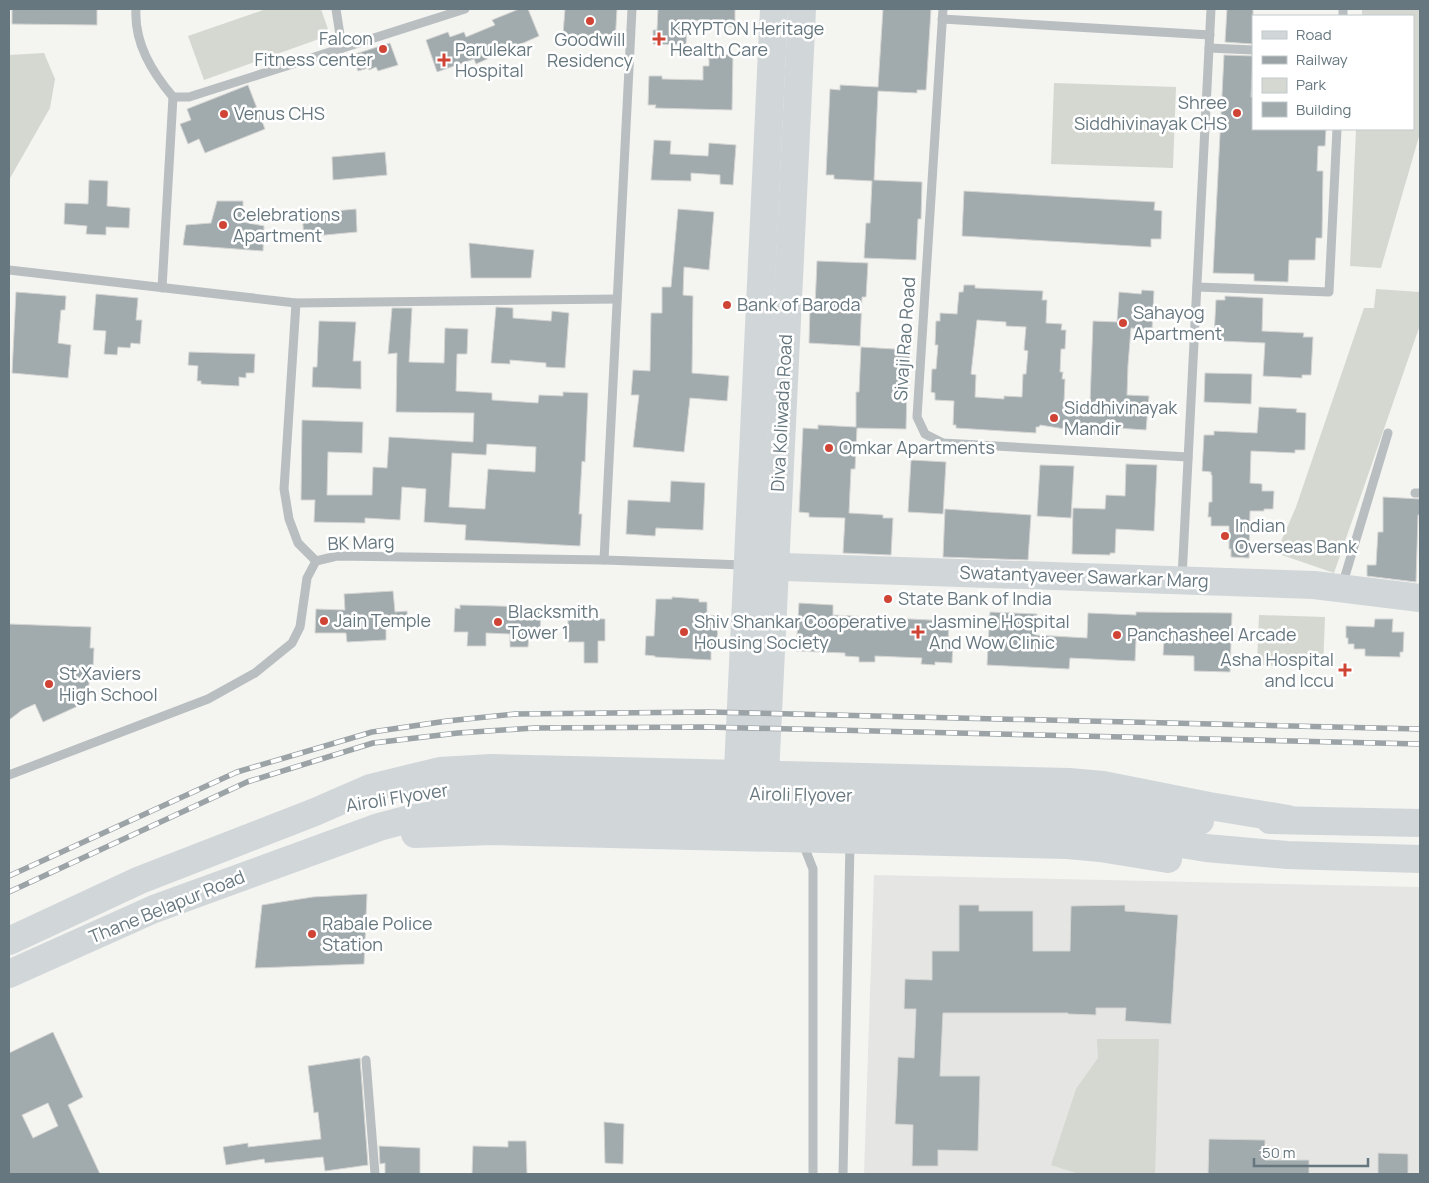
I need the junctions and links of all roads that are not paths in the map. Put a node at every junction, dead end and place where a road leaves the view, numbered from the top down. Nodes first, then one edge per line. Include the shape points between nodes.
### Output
1 (136, 9) edge
2 (336, 9) edge
3 (465, 9) edge
4 (632, 9) edge
5 (774, 9) edge
6 (802, 9) edge
7 (943, 9) edge
8 (1211, 9) edge
9 (942, 19) junction
10 (1210, 35) junction
11 (342, 48) junction
12 (1209, 48) junction
13 (1252, 50) edge
14 (173, 98) junction
15 (1337, 130) edge
16 (9, 270) edge
17 (1197, 287) junction
18 (162, 288) junction
19 (617, 299) junction
20 (296, 303) junction
21 (1388, 433) dead end
22 (1188, 457) junction
23 (604, 560) junction
24 (316, 561) junction
25 (747, 566) junction
26 (775, 566) junction
27 (1182, 580) junction
28 (1341, 588) junction
29 (1420, 598) edge
30 (737, 774) junction
31 (9, 775) edge
32 (764, 775) junction
33 (315, 812) junction
34 (736, 818) junction
35 (1288, 819) junction
36 (1420, 823) edge
37 (787, 824) junction
38 (850, 840) junction
39 (327, 846) junction
40 (1287, 855) junction
41 (1420, 859) edge
42 (9, 941) edge
43 (9, 974) edge
44 (366, 1060) dead end
45 (375, 1174) edge
46 (813, 1174) edge
47 (843, 1174) edge

1 - 14 street via 137,33 146,58
2 - 11 street
3 - 11 street
4 - 19 street
5 - 25 main road, Diva Koliwada Road
6 - 26 main road, Diva Koliwada Road
7 - 9 street, Sivaji Rao Road
8 - 10 street
9 - 10 street
9 - 22 street, Sivaji Rao Road via 917,417 925,434 944,443
10 - 12 street
11 - 14 street via 189,97
12 - 13 street
12 - 17 street
14 - 18 street
15 - 17 street via 1329,292
16 - 18 street
17 - 22 street
18 - 20 street
19 - 20 street
19 - 23 street
20 - 24 street via 284,489 289,519 298,543
21 - 28 street
22 - 27 street
23 - 24 street, BK Marg via 338,556
23 - 25 street, BK Marg
24 - 31 street, BK Marg via 307,578 300,627 292,644 255,673 208,699
25 - 26 main road, Swatantyaveer Sawarkar Marg
25 - 30 main road, Diva Koliwada Road
26 - 27 main road, Swatantyaveer Sawarkar Marg
26 - 32 main road, Diva Koliwada Road
27 - 28 main road, Swatantyaveer Sawarkar Marg
28 - 29 main road, Swatantyaveer Sawarkar Marg
30 - 32 main road
30 - 33 main road via 459,769 370,788
30 - 34 main road, Diva Koliwada Road
32 - 35 main road via 1069,782 1103,785
32 - 37 main road, Diva Koliwada Road
33 - 35 main road, Airoli Flyover via 442,789 490,788 1069,802 1207,822
33 - 42 main road, Thane Belapur Road via 140,880
34 - 37 main road
34 - 39 main road via 461,811 378,826
35 - 36 main road
37 - 40 main road via 1069,826 1101,828 1206,848
37 - 46 street via 805,846 813,869
38 - 39 main road, Airoli Flyover via 490,831 381,836
38 - 40 main road, Airoli Flyover via 1068,845 1204,863
38 - 47 street
39 - 43 main road, Thane Belapur Road via 154,909
40 - 41 main road
44 - 45 street

